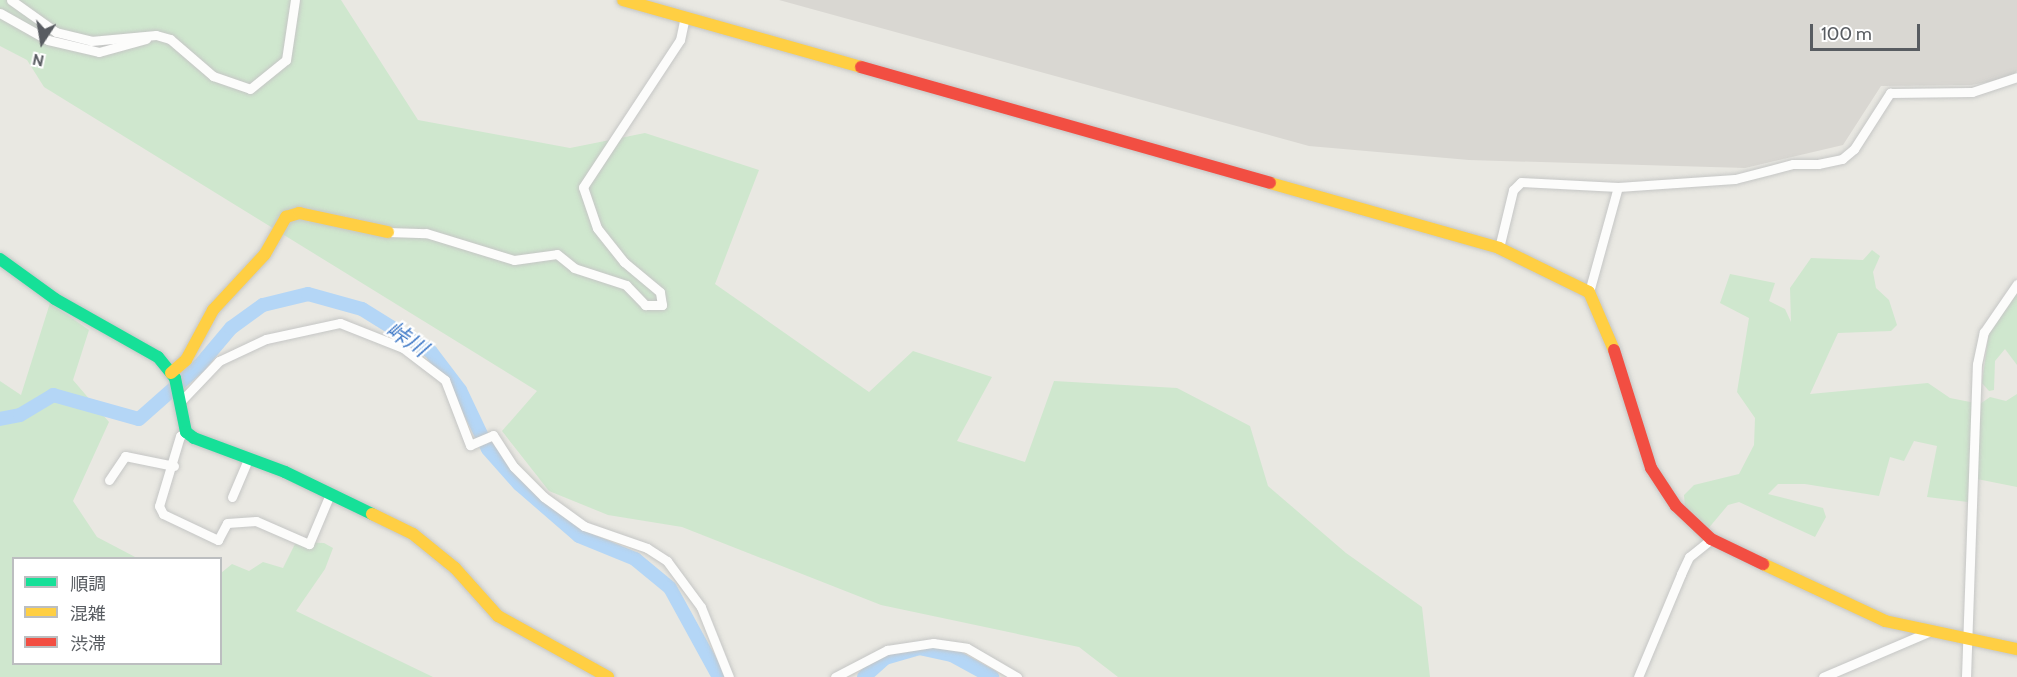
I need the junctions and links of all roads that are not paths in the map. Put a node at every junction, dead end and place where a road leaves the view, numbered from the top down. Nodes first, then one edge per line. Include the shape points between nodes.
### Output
1 (11, 0) edge
2 (295, 0) edge
3 (622, 0) edge
4 (0, 13) edge
5 (685, 17) junction
6 (156, 35) junction
7 (2017, 77) edge
8 (1618, 187) junction
9 (388, 232) joint
10 (1499, 248) junction
11 (0, 259) edge
12 (2017, 284) edge
13 (1589, 292) junction
14 (173, 375) junction
15 (182, 400) junction
16 (186, 432) junction
17 (249, 457) junction
18 (174, 466) junction
19 (109, 480) dead end
20 (330, 494) junction
21 (232, 497) dead end
22 (1711, 539) junction
23 (1931, 631) junction
24 (1968, 638) junction
25 (2017, 649) edge
26 (608, 677) edge
27 (729, 677) edge
28 (836, 677) edge
29 (1017, 677) edge
30 (1638, 677) edge
31 (1823, 677) edge
32 (1966, 677) edge

1 - 6 street via 56,32 91,40
2 - 6 street via 286,60 250,88 213,76 170,39
3 - 5 street
4 - 6 street via 48,40 99,52
5 - 9 street via 680,40 583,187 597,228 624,262 660,292 662,305 645,304 626,285 574,268 557,254 514,260 426,233
5 - 10 street
7 - 8 street via 1972,92 1890,93 1842,159 1735,179
8 - 10 street via 1521,182 1513,190
8 - 13 street
9 - 14 street via 299,213 286,217 265,254 213,310 186,360
10 - 13 street
11 - 14 street via 55,299 158,357
12 - 24 street via 1984,332 1977,364
13 - 22 street via 1606,324 1651,468 1676,506
14 - 15 street
15 - 16 street
15 - 27 street via 219,361 266,339 340,323 403,348 445,380 470,445 493,435 514,468 544,497 584,526 647,548 667,561 701,607
16 - 17 street
16 - 18 street via 180,436
17 - 20 street
17 - 21 street
18 - 19 street via 124,456
18 - 20 street via 159,506 163,514 218,540 227,523 256,521 309,544
20 - 26 street via 431,546 498,616
22 - 23 street via 1886,621
22 - 30 street via 1689,557
23 - 24 street
23 - 31 street
24 - 25 street
24 - 32 street
28 - 29 street via 867,657 909,644 933,643 967,648

